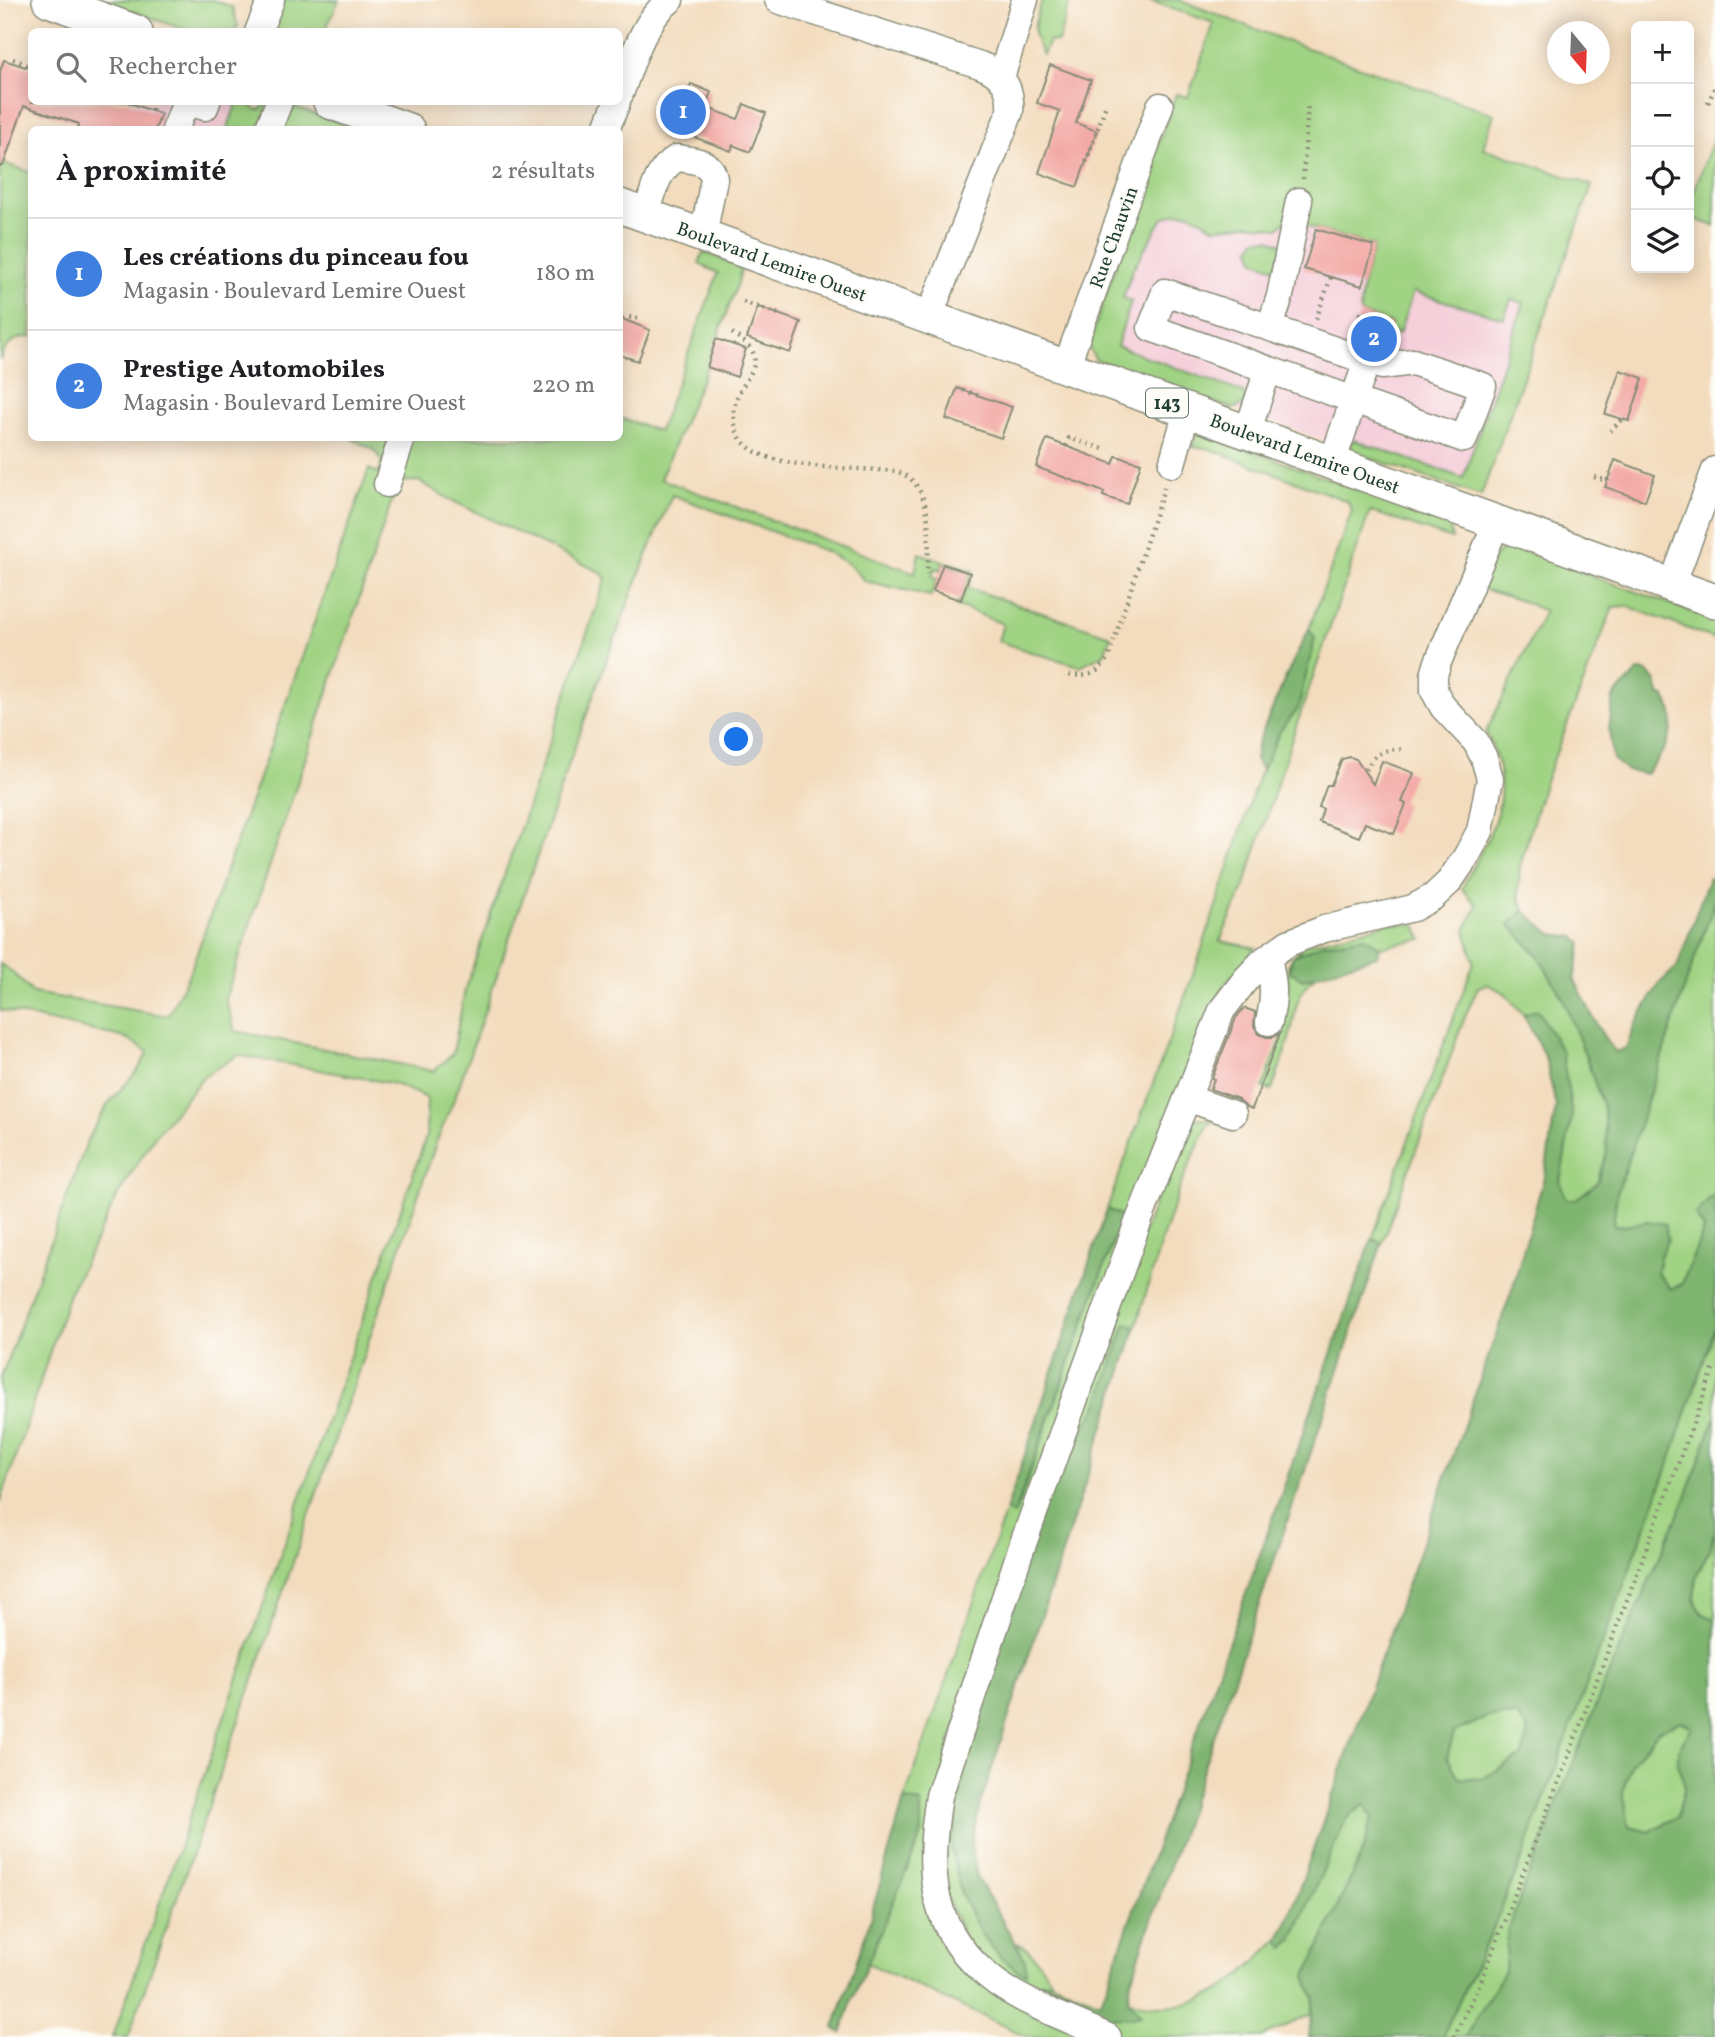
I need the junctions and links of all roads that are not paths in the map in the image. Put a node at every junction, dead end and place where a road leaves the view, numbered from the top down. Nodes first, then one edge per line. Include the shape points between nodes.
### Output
1 (49, 0) edge
2 (271, 0) edge
3 (670, 0) edge
4 (778, 0) edge
5 (1025, 0) edge
6 (836, 9) edge
7 (125, 28) edge
8 (260, 28) edge
9 (1001, 78) junction
10 (623, 87) edge
11 (278, 105) edge
12 (338, 105) edge
13 (616, 105) edge
14 (1160, 106) dead end
15 (196, 108) edge
16 (179, 126) edge
17 (270, 126) edge
18 (397, 126) edge
19 (608, 126) edge
20 (1299, 201) road end
21 (633, 210) edge
22 (703, 236) junction
23 (929, 317) junction
24 (1270, 327) junction
25 (1367, 361) junction
26 (1066, 367) junction
27 (1268, 370) junction
28 (1353, 400) junction
29 (1187, 411) junction
30 (1247, 433) junction
31 (401, 441) edge
32 (1332, 463) junction
33 (1172, 464) road end
34 (1715, 470) edge
35 (387, 484) dead end
36 (1497, 522) junction
37 (1672, 585) junction
38 (1715, 601) edge
39 (1268, 958) junction
40 (1269, 1022) dead end
41 (1187, 1098) junction
42 (1233, 1114) dead end
43 (1108, 2037) edge

1 - 7 main road
2 - 8 street
3 - 10 street via 650,23
4 - 6 street
5 - 9 street
6 - 9 street via 992,70
9 - 23 street via 1008,89 1010,111
11 - 17 street
12 - 18 main road
13 - 19 street
14 - 26 street, Rue Chauvin
15 - 16 street
20 - 24 street
21 - 22 main road, Boulevard Lemire Ouest / 143
21 - 22 street via 677,158 706,164 713,179
22 - 23 main road, Boulevard Lemire Ouest / 143
23 - 26 main road, Boulevard Lemire Ouest / 143
24 - 25 street
24 - 27 street via 1165,292 1151,328
25 - 28 street
25 - 28 street via 1382,366 1413,362 1483,386 1464,439
26 - 29 main road, Boulevard Lemire Ouest / 143
27 - 28 street
27 - 30 street
28 - 32 street
29 - 30 main road, Boulevard Lemire Ouest / 143
29 - 33 street
30 - 32 main road, Boulevard Lemire Ouest / 143
31 - 35 street
32 - 36 main road, Boulevard Lemire Ouest / 143
34 - 37 street
36 - 37 main road, Boulevard Lemire Ouest / 143
36 - 39 street via 1434,675 1434,691 1443,707 1485,758 1490,779 1480,831 1449,882 1433,897 1413,908 1307,934
37 - 38 main road, Boulevard Lemire Ouest / 143
39 - 40 street via 1274,985
39 - 41 street via 1222,1010
41 - 42 street
41 - 43 street via 1020,1552 939,1796 933,1831 934,1889 940,1912 967,1958 998,1984

